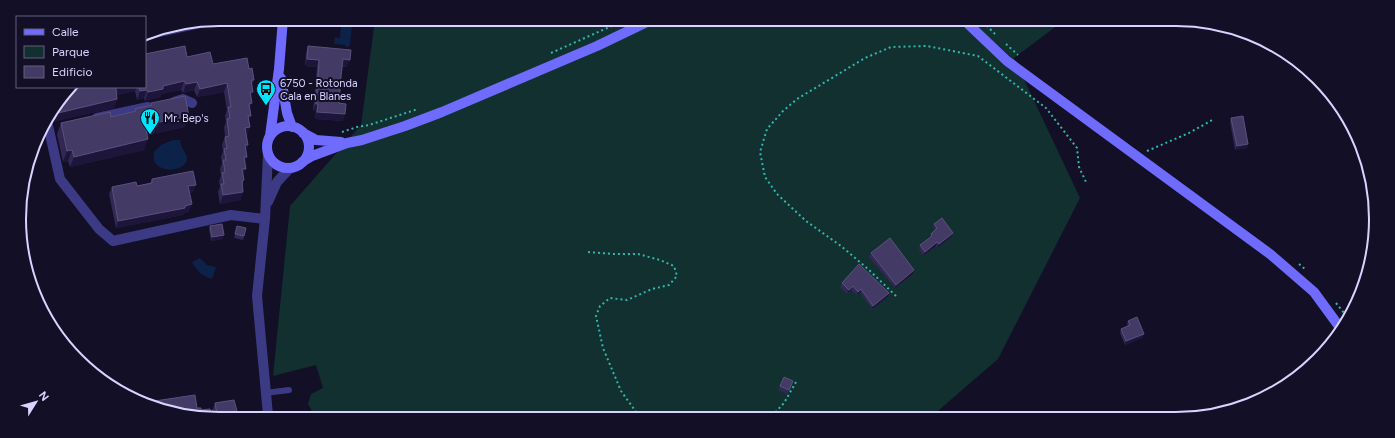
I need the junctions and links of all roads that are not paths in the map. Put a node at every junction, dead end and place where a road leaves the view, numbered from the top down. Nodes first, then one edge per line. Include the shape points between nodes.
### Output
1 (282, 26) edge
2 (638, 26) edge
3 (970, 26) edge
4 (279, 69) junction
5 (192, 103) dead end
6 (86, 121) edge
7 (51, 126) edge
8 (292, 127) junction
9 (302, 132) junction
10 (270, 136) junction
11 (347, 143) junction
12 (268, 154) junction
13 (302, 162) junction
14 (290, 168) junction
15 (265, 207) junction
16 (265, 219) junction
17 (1337, 324) edge
18 (290, 390) dead end
19 (265, 393) junction
20 (268, 412) edge

1 - 4 street
2 - 11 street via 442,112
3 - 17 street via 1007,61 1270,254 1314,292
4 - 8 street
4 - 10 street
5 - 6 street via 183,100
7 - 16 street via 60,179 99,229 113,241 231,215
8 - 9 street
8 - 10 street via 282,127
9 - 11 street via 316,140
9 - 13 street via 309,146 306,158
10 - 12 street
11 - 13 street
12 - 14 street via 281,167
12 - 15 street
13 - 14 street
14 - 15 street via 277,182
15 - 16 street
16 - 19 street via 257,296
18 - 19 lane
19 - 20 street

